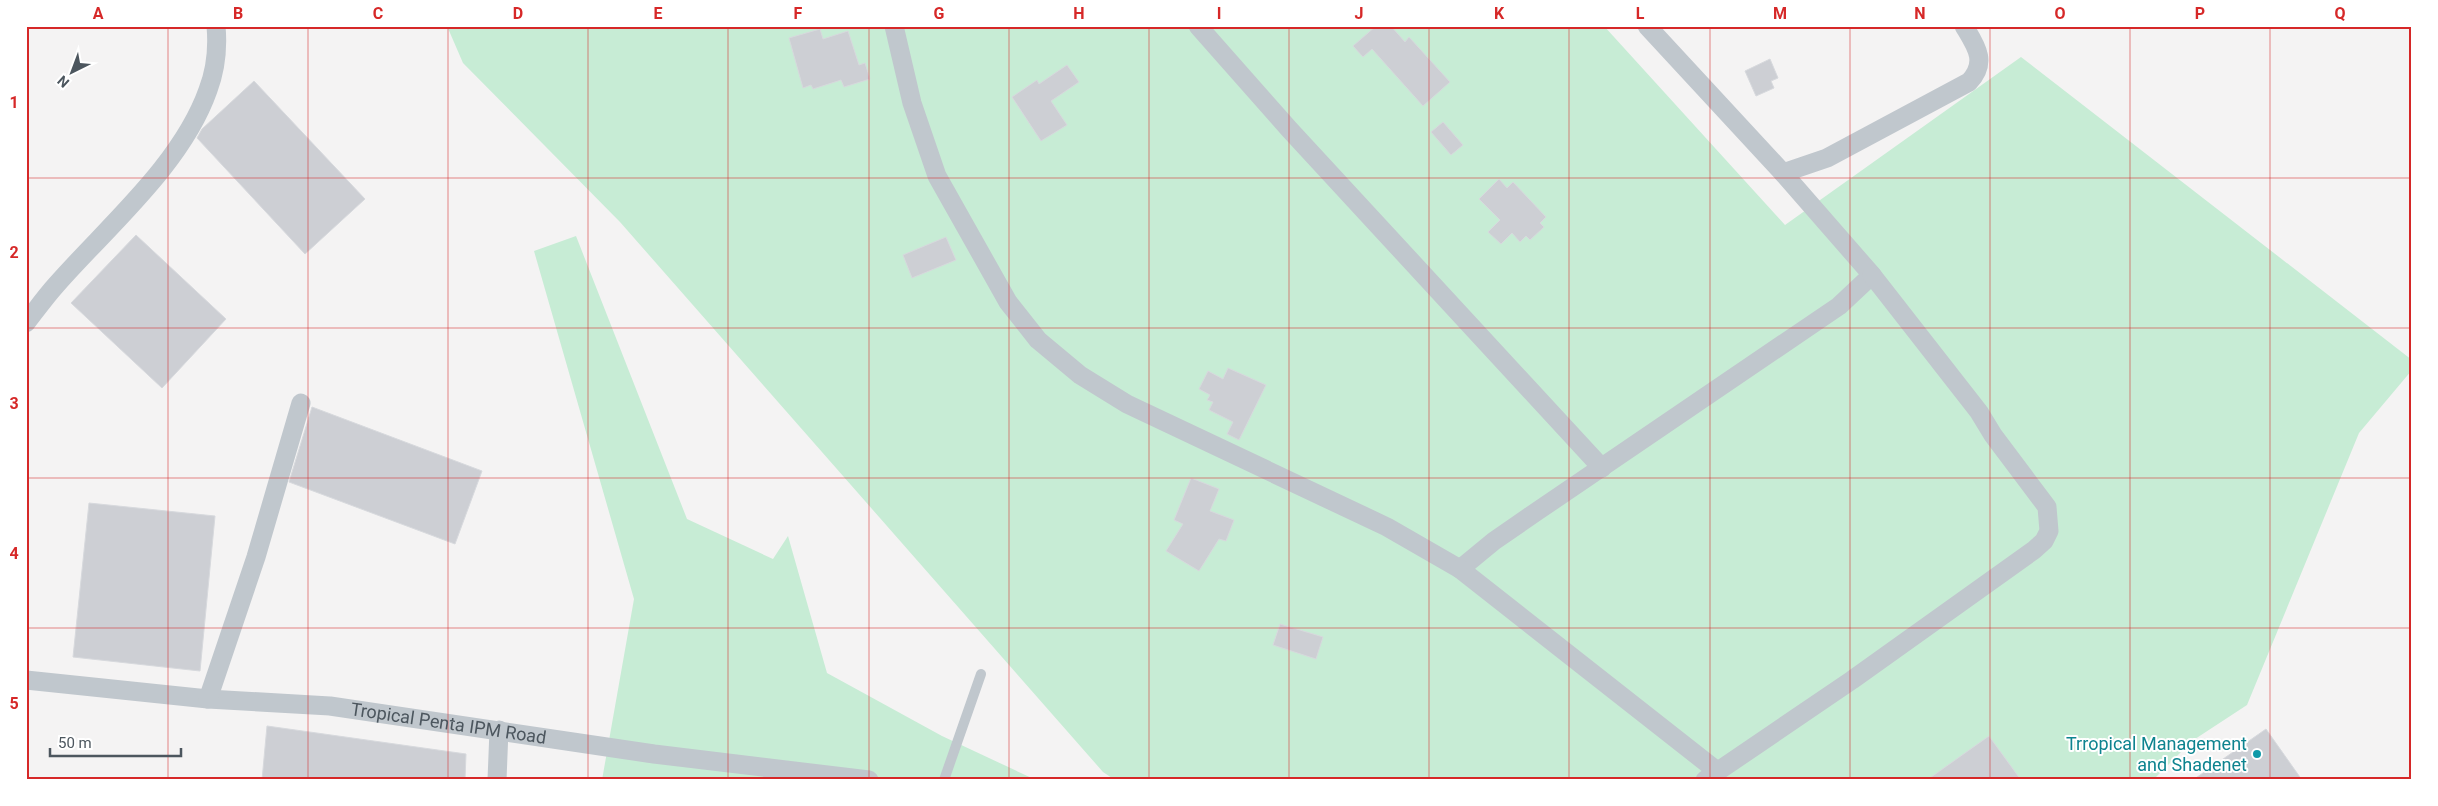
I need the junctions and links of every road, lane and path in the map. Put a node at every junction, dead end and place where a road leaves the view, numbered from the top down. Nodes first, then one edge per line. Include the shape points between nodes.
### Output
1 (216, 26) edge
2 (894, 26) edge
3 (1198, 26) edge
4 (1647, 26) edge
5 (1964, 26) edge
6 (1783, 173) junction
7 (1872, 275) junction
8 (26, 323) edge
9 (301, 404) dead end
10 (1602, 468) junction
11 (1460, 569) junction
12 (981, 674) dead end
13 (26, 680) edge
14 (208, 699) junction
15 (499, 730) junction
16 (1711, 775) edge
17 (497, 780) edge
18 (869, 780) edge
19 (944, 780) edge

1 - 8 street via 218,50 208,90 182,141 146,188 56,285
2 - 11 street via 912,103 937,176 1008,302 1038,340 1080,376 1127,404 1387,527
3 - 10 street
4 - 6 street
5 - 6 street via 1980,56 1978,68 1969,82 1827,158
6 - 7 street
7 - 10 street via 1839,306
7 - 16 street via 1979,412 2047,507 2050,531 2034,550 1852,680
9 - 14 street via 256,557
10 - 11 street via 1494,541
11 - 16 street
12 - 19 lane
13 - 14 street, Tropical Penta IPM Road
14 - 15 street, Tropical Penta IPM Road via 330,706
15 - 17 street
15 - 18 street, Tropical Penta IPM Road via 654,754

